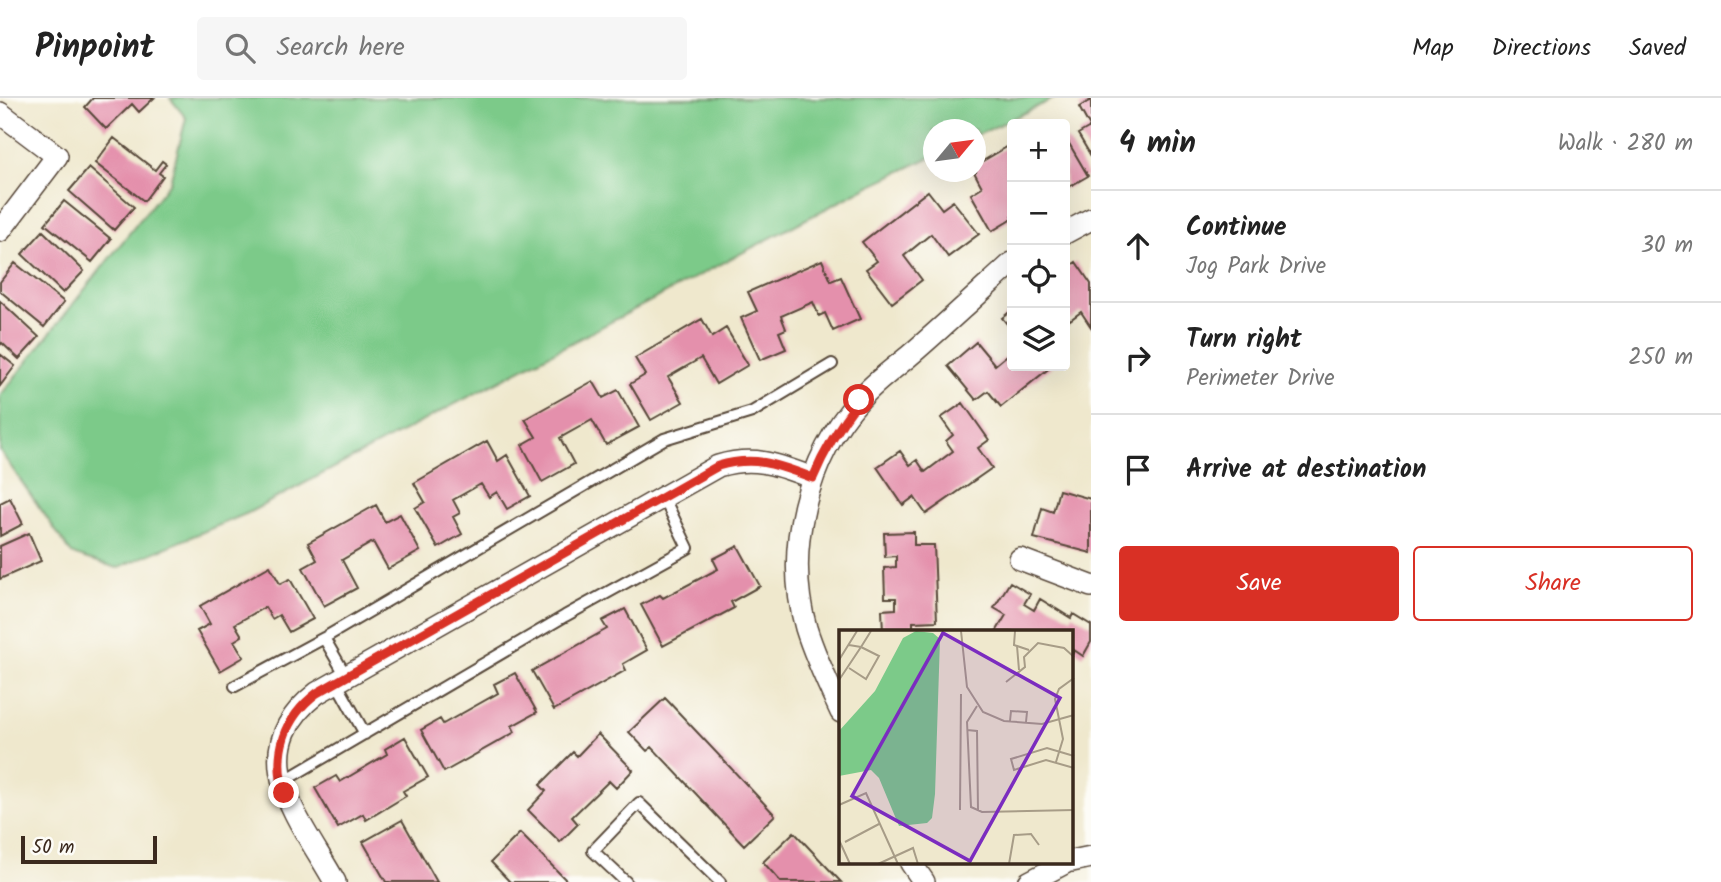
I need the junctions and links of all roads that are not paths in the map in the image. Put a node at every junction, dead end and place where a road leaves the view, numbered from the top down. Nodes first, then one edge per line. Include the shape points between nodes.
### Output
1 (0, 113) edge
2 (1091, 219) edge
3 (1070, 230) edge
4 (0, 231) edge
5 (1007, 267) edge
6 (832, 364) dead end
7 (813, 478) junction
8 (663, 496) junction
9 (1020, 559) dead end
10 (1091, 586) edge
11 (324, 638) junction
12 (341, 679) junction
13 (235, 686) dead end
14 (836, 687) edge
15 (365, 734) junction
16 (281, 782) junction
17 (912, 864) edge
18 (1063, 864) edge
19 (335, 882) edge
20 (626, 882) edge
21 (720, 882) edge
22 (924, 882) edge
23 (1029, 882) edge

1 - 4 street via 57,156
2 - 3 street
5 - 7 street via 859,400 839,426
6 - 11 lane via 752,412 664,439
7 - 8 street via 775,464 746,460 718,466
7 - 14 street via 800,528 800,594 816,657
8 - 12 street
8 - 15 lane via 688,548
9 - 10 street
11 - 12 lane
11 - 13 lane
12 - 15 lane
12 - 16 street via 306,701 289,724 280,751
15 - 16 lane
16 - 19 street
17 - 22 street
18 - 23 street
20 - 21 lane via 593,851 639,803

